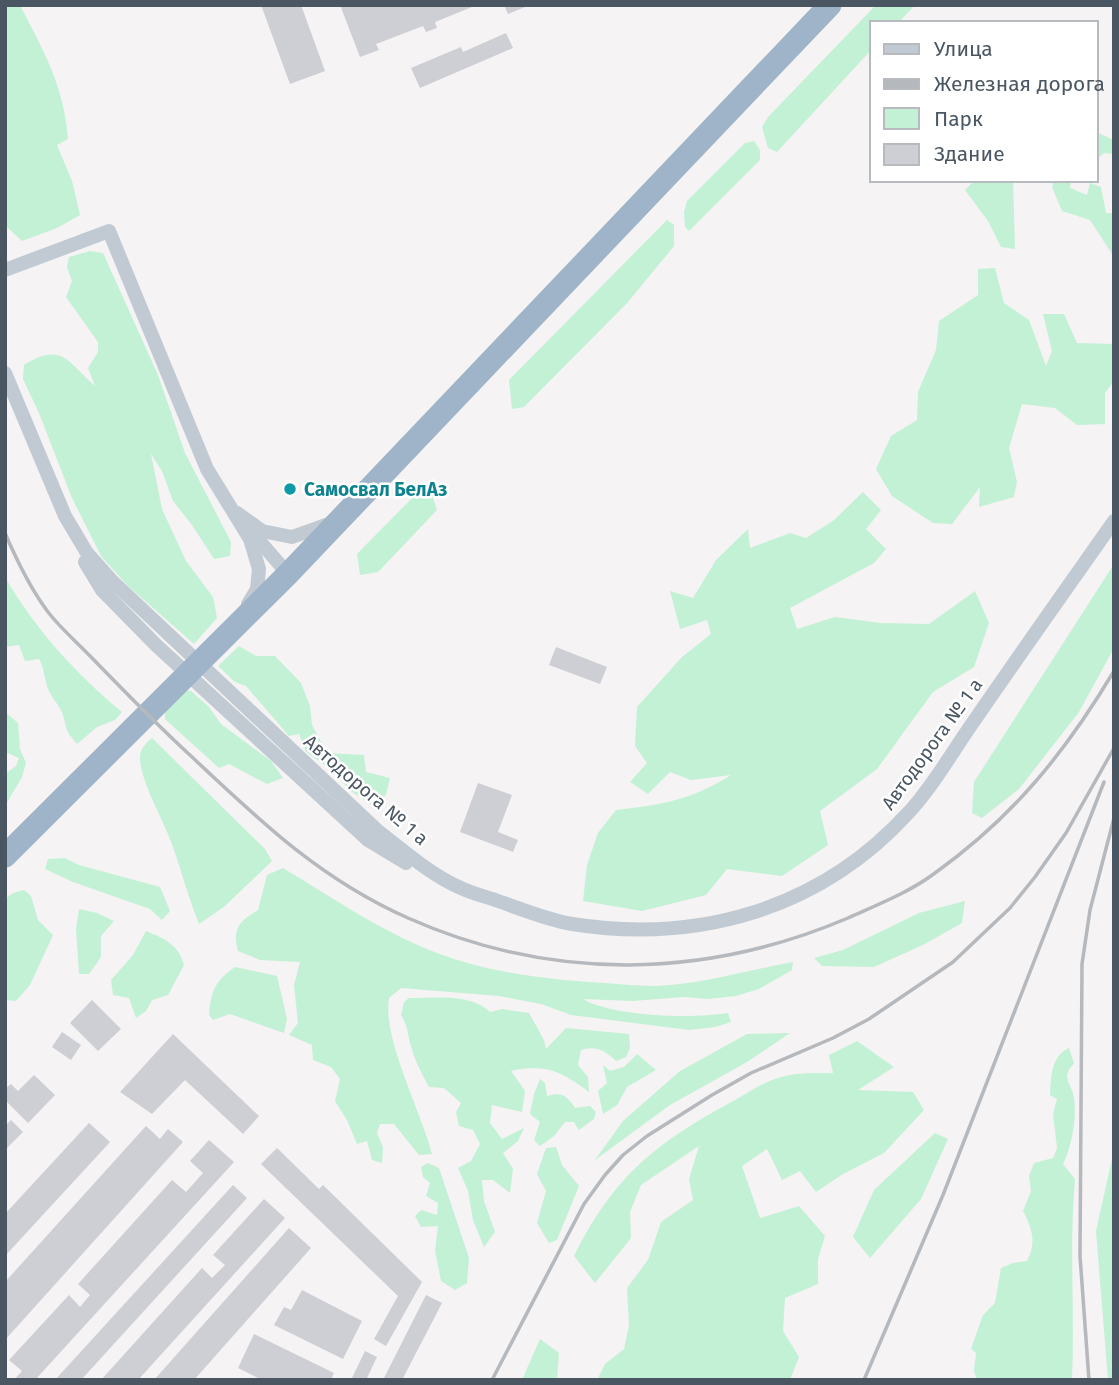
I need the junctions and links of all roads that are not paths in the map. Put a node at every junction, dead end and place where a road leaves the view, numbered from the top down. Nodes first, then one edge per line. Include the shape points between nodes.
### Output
1 (830, 5) edge
2 (5, 270) edge
3 (5, 373) edge
4 (230, 508) junction
5 (65, 516) junction
6 (339, 520) junction
7 (1114, 521) edge
8 (288, 574) junction
9 (240, 620) junction
10 (5, 856) edge
11 (460, 888) junction

1 - 6 highway
2 - 4 street via 109,231 207,469
3 - 5 street
4 - 6 street via 262,531 292,537
4 - 8 street
4 - 9 street via 250,540 259,569 257,589
5 - 11 street, Автодорога № 1 а via 95,562 168,635 378,831
5 - 11 street via 102,590 156,645 368,840
6 - 8 highway
7 - 11 street, Автодорога № 1 а via 910,811 866,853 818,885 749,915 647,930 570,923
8 - 9 highway
9 - 10 highway

